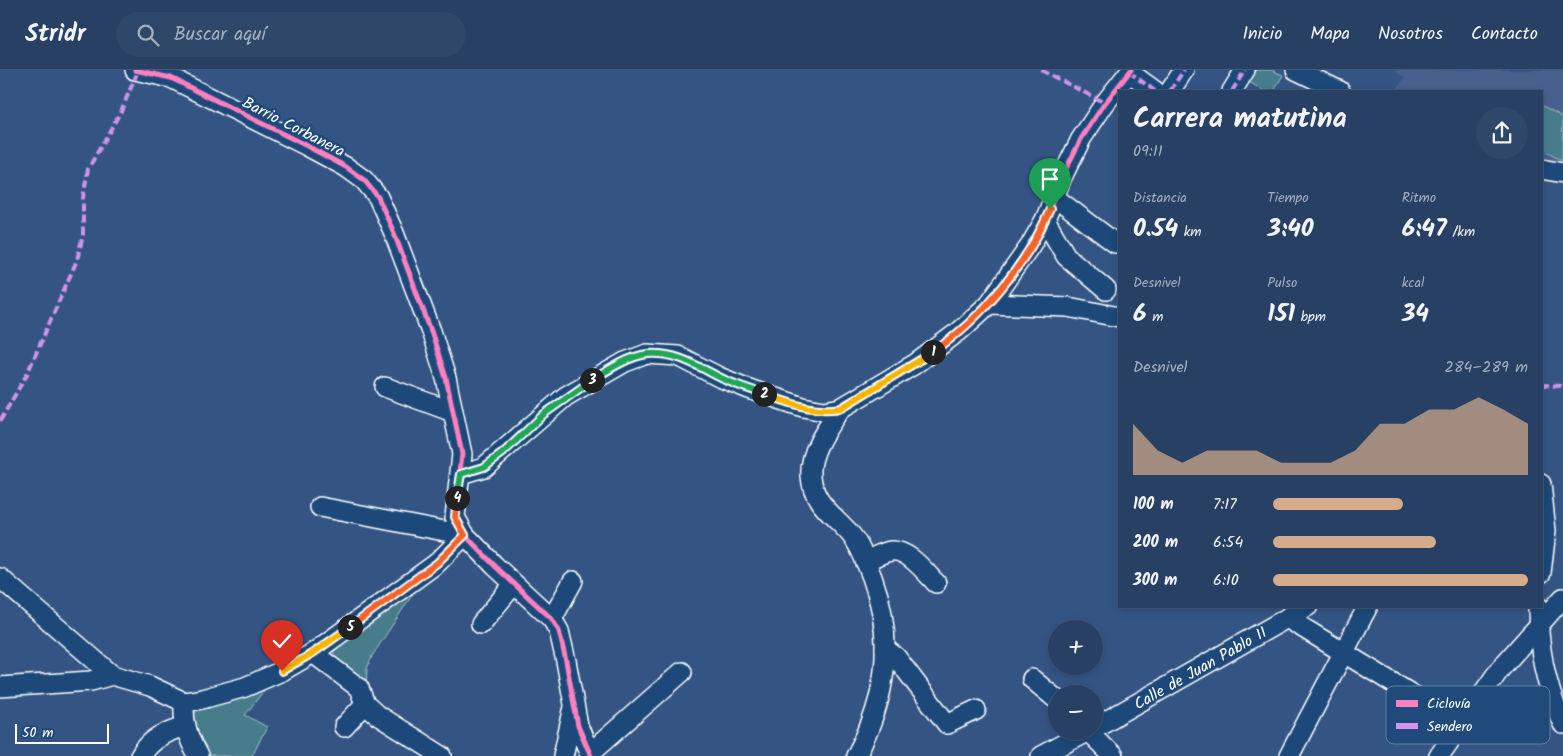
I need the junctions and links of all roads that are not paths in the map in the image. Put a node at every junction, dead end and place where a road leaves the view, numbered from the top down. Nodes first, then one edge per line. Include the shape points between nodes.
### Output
1 (134, 70) edge
2 (1184, 70) edge
3 (1245, 70) edge
4 (1296, 70) edge
5 (171, 74) edge
6 (1128, 79) edge
7 (1119, 90) edge
8 (1153, 90) edge
9 (1171, 90) edge
10 (1233, 90) edge
11 (1338, 90) edge
12 (1118, 92) edge
13 (1543, 169) edge
14 (1563, 173) edge
15 (1054, 197) junction
16 (1045, 220) junction
17 (1115, 243) dead end
18 (1106, 290) dead end
19 (989, 304) junction
20 (1118, 317) edge
21 (385, 387) dead end
22 (841, 408) junction
23 (453, 412) junction
24 (461, 474) junction
25 (1543, 503) edge
26 (320, 507) dead end
27 (465, 535) junction
28 (1543, 557) edge
29 (865, 561) junction
30 (0, 578) edge
31 (573, 581) dead end
32 (936, 582) dead end
33 (514, 584) junction
34 (1563, 598) edge
35 (1304, 608) edge
36 (1367, 608) edge
37 (1538, 608) edge
38 (1287, 618) junction
39 (552, 619) junction
40 (481, 624) dead end
41 (1538, 626) junction
42 (885, 649) junction
43 (313, 653) junction
44 (1343, 653) junction
45 (682, 672) dead end
46 (112, 675) junction
47 (1032, 679) dead end
48 (1397, 686) edge
49 (1488, 686) edge
50 (1549, 686) edge
51 (0, 688) edge
52 (1550, 690) edge
53 (1048, 692) edge
54 (184, 702) junction
55 (366, 704) junction
56 (574, 708) junction
57 (976, 710) dead end
58 (1103, 723) edge
59 (1563, 724) edge
60 (185, 726) junction
61 (344, 727) dead end
62 (1071, 740) edge
63 (1096, 740) edge
64 (1447, 744) edge
65 (1108, 754) edge
66 (590, 755) edge
67 (140, 756) edge
68 (198, 756) edge
69 (442, 756) edge
70 (563, 756) edge
71 (856, 756) edge
72 (1041, 756) edge
73 (1289, 756) edge
74 (1439, 756) edge

1 - 5 street, Barrio Corbanera
2 - 9 street
3 - 10 street
4 - 11 street
5 - 23 street, Barrio Corbanera via 346,167 371,188 388,217 431,331
6 - 7 street
6 - 8 street
12 - 15 street via 1081,139
13 - 14 street
15 - 16 street
15 - 17 street
16 - 18 street via 1066,256
16 - 19 street
19 - 20 street via 1068,306
19 - 22 street via 938,348
21 - 23 street
22 - 24 street via 824,411 803,407 718,377 678,356 647,354 625,362 566,396 484,467
22 - 29 street via 823,434 812,462 812,486 825,509 853,537
23 - 24 street, Barrio Corbanera via 462,454
24 - 27 street, Barrio Corbanera via 455,517
25 - 28 street via 1546,532
26 - 27 street
27 - 33 street
27 - 43 street via 437,563
29 - 32 street via 896,551 913,561
29 - 42 street via 883,610
30 - 46 street
31 - 39 street
33 - 39 street
33 - 40 street
34 - 41 street
35 - 38 street, Calle de Juan Pablo II
36 - 44 street
37 - 41 street
38 - 44 street
38 - 58 street, Calle de Juan Pablo II
39 - 56 street via 559,631
41 - 49 street
41 - 50 street
42 - 57 street via 896,657 947,724
42 - 71 street via 875,710
43 - 54 street via 282,671 245,686
43 - 55 street via 359,688
44 - 48 street
44 - 73 street
45 - 66 street
46 - 51 street via 91,681
46 - 54 street via 150,686
47 - 53 street
52 - 59 street
54 - 60 street
55 - 61 street
55 - 69 street via 377,715
56 - 66 street
56 - 70 street
60 - 67 street via 161,734 147,744
60 - 68 street
62 - 72 street
63 - 65 street
64 - 74 street

